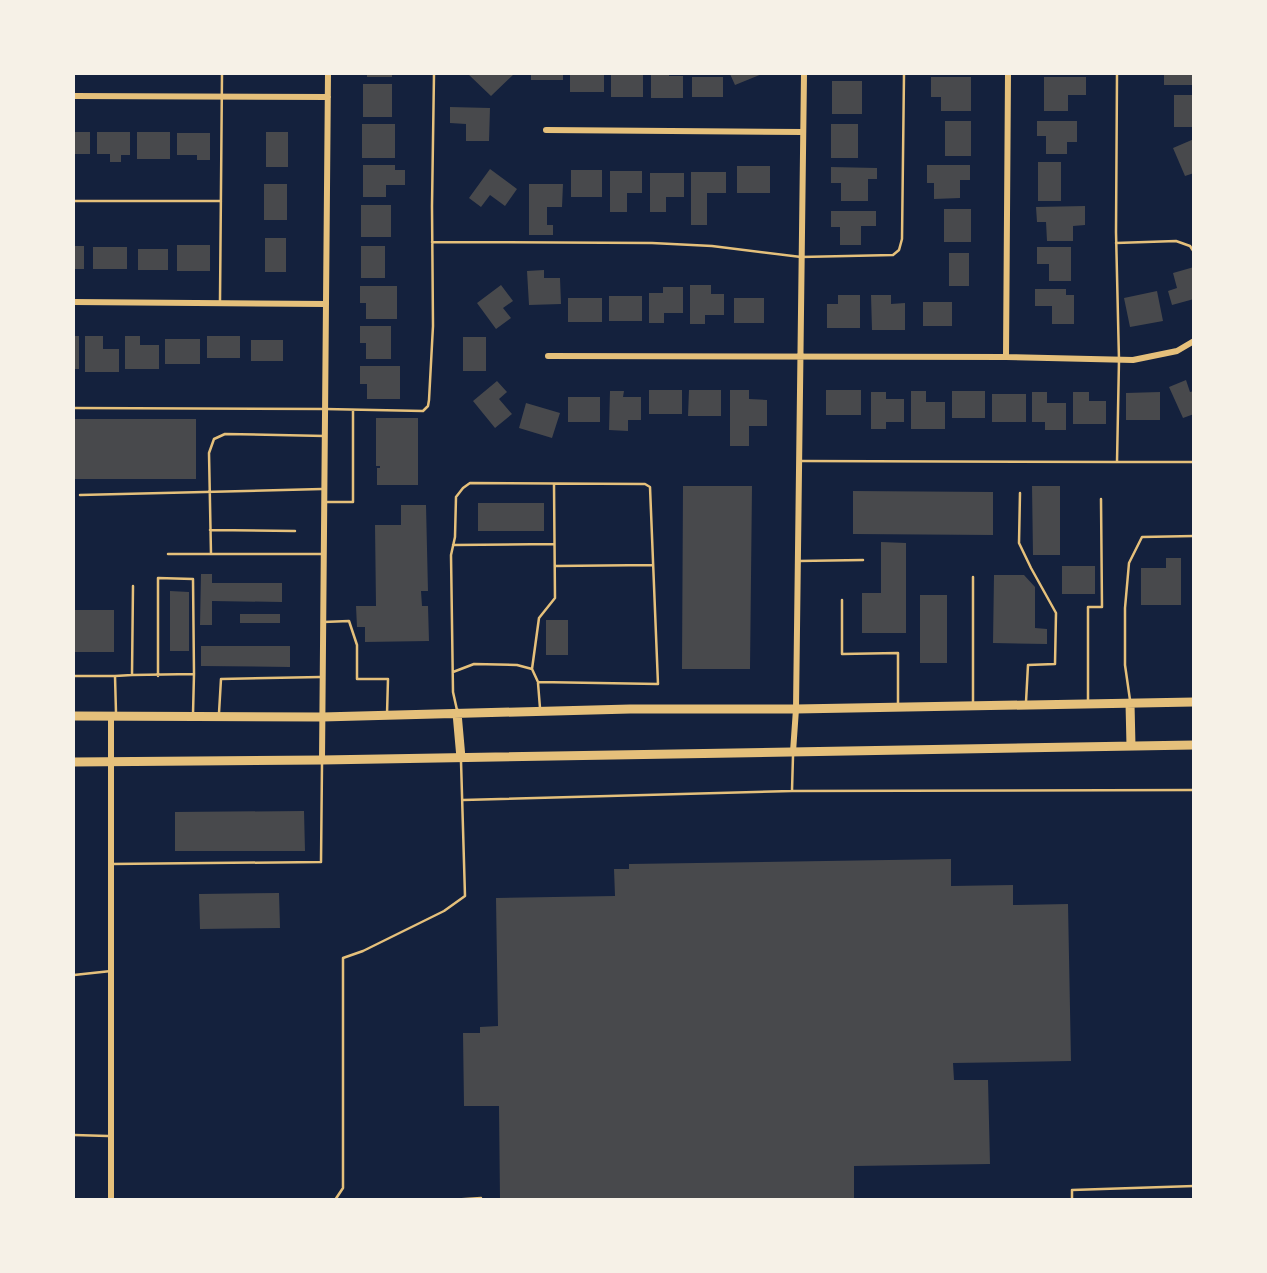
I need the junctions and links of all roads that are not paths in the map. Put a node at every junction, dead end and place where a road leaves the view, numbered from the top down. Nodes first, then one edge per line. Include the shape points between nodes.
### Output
1 (222, 74) edge
2 (328, 74) edge
3 (434, 74) edge
4 (804, 74) edge
5 (904, 74) edge
6 (1008, 74) edge
7 (1116, 74) edge
8 (74, 96) edge
9 (222, 97) junction
10 (328, 97) junction
11 (546, 130) dead end
12 (803, 132) junction
13 (74, 201) edge
14 (221, 201) junction
15 (432, 242) junction
16 (1116, 243) junction
17 (1194, 252) edge
18 (802, 257) junction
19 (74, 302) edge
20 (220, 303) junction
21 (326, 304) junction
22 (1194, 341) edge
23 (548, 356) dead end
24 (800, 357) junction
25 (1006, 357) junction
26 (1119, 360) junction
27 (74, 408) edge
28 (325, 409) junction
29 (354, 410) junction
30 (325, 436) junction
31 (800, 461) junction
32 (1117, 462) junction
33 (1194, 462) edge
34 (554, 484) junction
35 (324, 489) junction
36 (209, 492) junction
37 (1020, 493) dead end
38 (80, 495) dead end
39 (1101, 499) dead end
40 (324, 502) junction
41 (210, 530) junction
42 (295, 531) dead end
43 (1194, 536) edge
44 (554, 544) junction
45 (453, 545) junction
46 (168, 554) dead end
47 (211, 554) junction
48 (324, 554) junction
49 (798, 561) junction
50 (863, 561) dead end
51 (653, 565) junction
52 (555, 566) junction
53 (973, 577) dead end
54 (133, 586) dead end
55 (842, 600) dead end
56 (323, 622) junction
57 (531, 669) junction
58 (453, 672) junction
59 (194, 674) junction
60 (74, 676) edge
61 (115, 676) junction
62 (132, 676) junction
63 (158, 676) junction
64 (323, 677) junction
65 (538, 682) junction
66 (1194, 702) edge
67 (1130, 703) junction
68 (1088, 704) junction
69 (1026, 705) junction
70 (973, 706) junction
71 (898, 707) junction
72 (796, 709) junction
73 (540, 711) junction
74 (457, 713) junction
75 (387, 715) junction
76 (74, 716) edge
77 (113, 716) junction
78 (193, 716) junction
79 (219, 716) junction
80 (322, 717) junction
81 (1194, 745) edge
82 (1131, 746) junction
83 (793, 752) junction
84 (461, 758) junction
85 (322, 760) junction
86 (74, 762) edge
87 (110, 762) junction
88 (1194, 790) edge
89 (792, 791) junction
90 (463, 800) junction
91 (111, 864) junction
92 (111, 971) junction
93 (74, 975) edge
94 (74, 1135) edge
95 (112, 1136) junction
96 (1194, 1186) edge
97 (481, 1198) edge
98 (111, 1199) edge
99 (335, 1199) edge
100 (450, 1199) edge
101 (1072, 1199) edge

1 - 9 lane
2 - 10 street
3 - 15 lane
4 - 12 street
5 - 18 lane via 899,250 893,255
6 - 25 street
7 - 16 lane
8 - 9 street
9 - 10 street
9 - 14 lane
10 - 21 street
11 - 12 street
12 - 18 street
13 - 14 lane
14 - 20 lane
15 - 18 lane via 652,243
15 - 29 lane via 428,406 423,411
16 - 17 lane via 1177,242
16 - 26 lane
18 - 24 street
19 - 20 street
20 - 21 street
21 - 28 street
22 - 26 street via 1177,351
23 - 24 street
24 - 25 street
24 - 31 street
25 - 26 street
26 - 32 lane
27 - 28 lane
28 - 29 lane
28 - 30 street
29 - 40 lane via 353,502
30 - 35 street
30 - 36 lane via 226,434 214,439 209,453
31 - 32 lane
31 - 49 street
32 - 33 lane
34 - 44 lane
34 - 45 lane via 470,483 456,497
34 - 51 lane via 650,487
35 - 36 lane
35 - 40 street
36 - 38 lane
36 - 41 lane
37 - 69 lane via 1019,543 1056,613 1055,664 1028,665
39 - 68 lane via 1102,607 1088,607
40 - 48 street
41 - 42 lane
41 - 47 lane
43 - 67 lane via 1142,537 1129,563 1125,665
44 - 45 lane
44 - 52 lane
45 - 58 lane
46 - 47 lane
47 - 48 lane
48 - 56 street
49 - 50 lane
49 - 72 street
51 - 52 lane
51 - 65 lane via 658,684
52 - 57 lane via 555,598 538,618
53 - 70 lane
54 - 62 lane
55 - 71 lane via 842,654 898,653
56 - 64 street
56 - 75 lane via 349,621 357,645 357,679 388,679
57 - 58 lane via 474,664
57 - 65 lane
58 - 74 lane
59 - 63 lane
59 - 63 lane via 193,579 158,578
59 - 78 lane
60 - 61 lane
61 - 62 lane
61 - 77 lane
62 - 63 lane
64 - 79 lane via 221,679
64 - 80 street
65 - 73 lane
66 - 67 main road
67 - 68 main road
67 - 82 main road
68 - 69 main road
69 - 70 main road
70 - 71 main road
71 - 72 main road
72 - 73 main road
72 - 83 street
73 - 74 main road
74 - 75 main road
74 - 84 main road
75 - 80 main road
76 - 77 main road
77 - 78 main road
77 - 87 street
78 - 79 main road
79 - 80 main road
80 - 85 street
81 - 82 main road
82 - 83 main road
83 - 84 main road
83 - 89 lane
84 - 85 main road
84 - 90 lane
85 - 87 main road
85 - 91 lane via 321,862
86 - 87 main road
87 - 91 street
88 - 89 lane
89 - 90 lane
90 - 99 lane via 465,896 444,911 343,958 343,1188
91 - 92 street
92 - 93 lane
92 - 95 street
94 - 95 lane
95 - 98 street
96 - 101 lane via 1072,1190
97 - 100 lane

